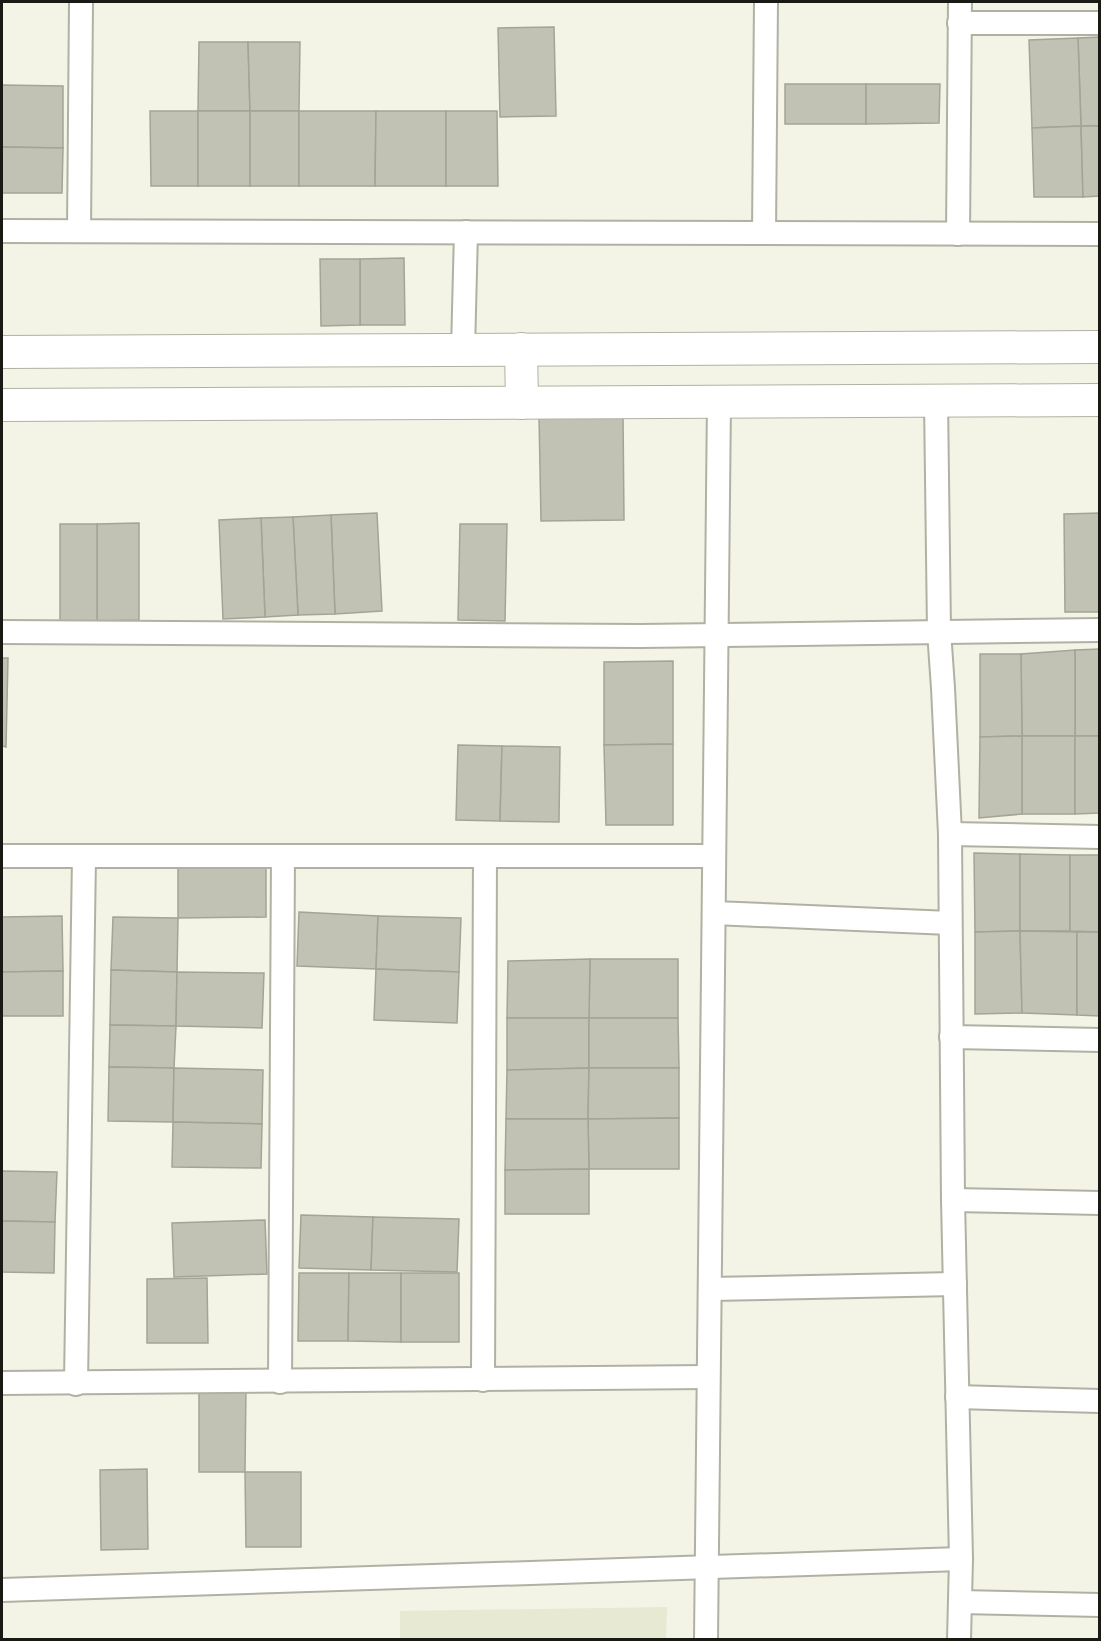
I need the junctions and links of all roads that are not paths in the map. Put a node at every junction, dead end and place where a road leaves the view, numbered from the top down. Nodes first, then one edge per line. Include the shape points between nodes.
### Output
1 (81, 2) edge
2 (766, 2) edge
3 (960, 12) edge
4 (1100, 23) edge
5 (2, 231) edge
6 (79, 231) junction
7 (466, 232) junction
8 (764, 233) junction
9 (957, 234) junction
10 (1100, 234) edge
11 (1100, 347) edge
12 (521, 349) junction
13 (463, 350) junction
14 (2, 352) edge
15 (936, 400) junction
16 (1100, 400) edge
17 (719, 401) junction
18 (522, 403) junction
19 (2, 405) edge
20 (1100, 630) edge
21 (939, 631) junction
22 (2, 632) edge
23 (717, 635) junction
24 (950, 834) junction
25 (1100, 837) edge
26 (2, 856) edge
27 (84, 856) junction
28 (283, 856) junction
29 (485, 856) junction
30 (714, 856) junction
31 (714, 913) junction
32 (950, 923) junction
33 (951, 1037) junction
34 (1100, 1040) edge
35 (953, 1200) junction
36 (1100, 1203) edge
37 (955, 1284) junction
38 (710, 1289) junction
39 (708, 1377) junction
40 (483, 1380) junction
41 (280, 1382) junction
42 (2, 1383) edge
43 (76, 1384) junction
44 (957, 1397) junction
45 (1100, 1401) edge
46 (961, 1559) junction
47 (706, 1566) junction
48 (2, 1590) edge
49 (960, 1602) junction
50 (1100, 1605) edge
51 (706, 1640) edge
52 (959, 1640) edge

1 - 6 street
2 - 8 street
3 - 4 street
3 - 9 street
5 - 6 street
6 - 7 street
7 - 8 street
7 - 13 street
8 - 9 street
9 - 10 street
11 - 12 street
12 - 13 street
12 - 18 street
13 - 14 street
15 - 16 street
15 - 17 street
15 - 21 street
17 - 18 street
17 - 23 street
18 - 19 street
20 - 21 street
21 - 23 street
21 - 24 street
22 - 23 street
23 - 30 street
24 - 25 street
24 - 32 street
26 - 27 street
27 - 28 street
27 - 43 street
28 - 29 street
28 - 41 street
29 - 30 street
29 - 40 street
30 - 31 street
31 - 32 street
31 - 38 street
32 - 33 street
33 - 34 street
33 - 35 street
35 - 36 street
35 - 37 street
37 - 38 street
37 - 44 street
38 - 39 street
39 - 40 street
39 - 47 street
40 - 41 street
41 - 43 street
42 - 43 street
44 - 45 street
44 - 46 street
46 - 47 street
46 - 49 street
47 - 48 street
47 - 51 street
49 - 50 street
49 - 52 street

